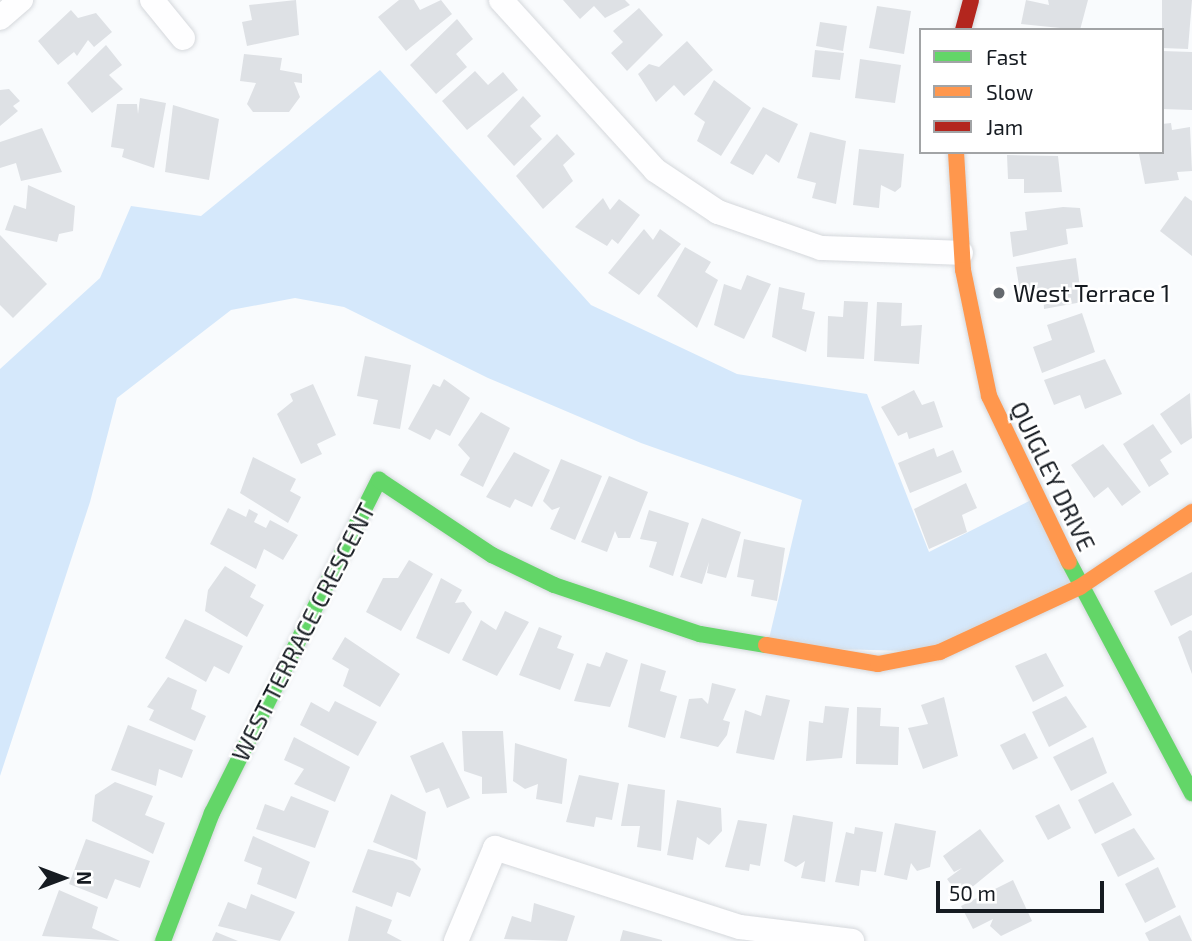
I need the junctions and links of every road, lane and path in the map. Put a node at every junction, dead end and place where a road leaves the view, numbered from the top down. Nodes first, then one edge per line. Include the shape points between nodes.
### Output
1 (21, 0) edge
2 (152, 0) edge
3 (500, 0) edge
4 (971, 0) edge
5 (0, 18) edge
6 (964, 28) edge
7 (183, 38) dead end
8 (956, 154) edge
9 (961, 253) junction
10 (1192, 512) edge
11 (1080, 587) junction
12 (1192, 793) edge
13 (738, 934) edge
14 (163, 941) edge
15 (456, 941) edge
16 (852, 941) edge

1 - 5 street
2 - 7 street
3 - 9 street via 655,170 718,212 821,248
4 - 6 street
8 - 9 street, QUIGLEY DRIVE
9 - 11 street, QUIGLEY DRIVE via 989,396
10 - 11 street
11 - 12 street, QUIGLEY DRIVE
11 - 14 street, WEST TERRACE CRESCENT via 940,652 878,664 811,657 700,634 554,585 492,555 379,480 212,813
13 - 15 street via 495,848
13 - 16 street

